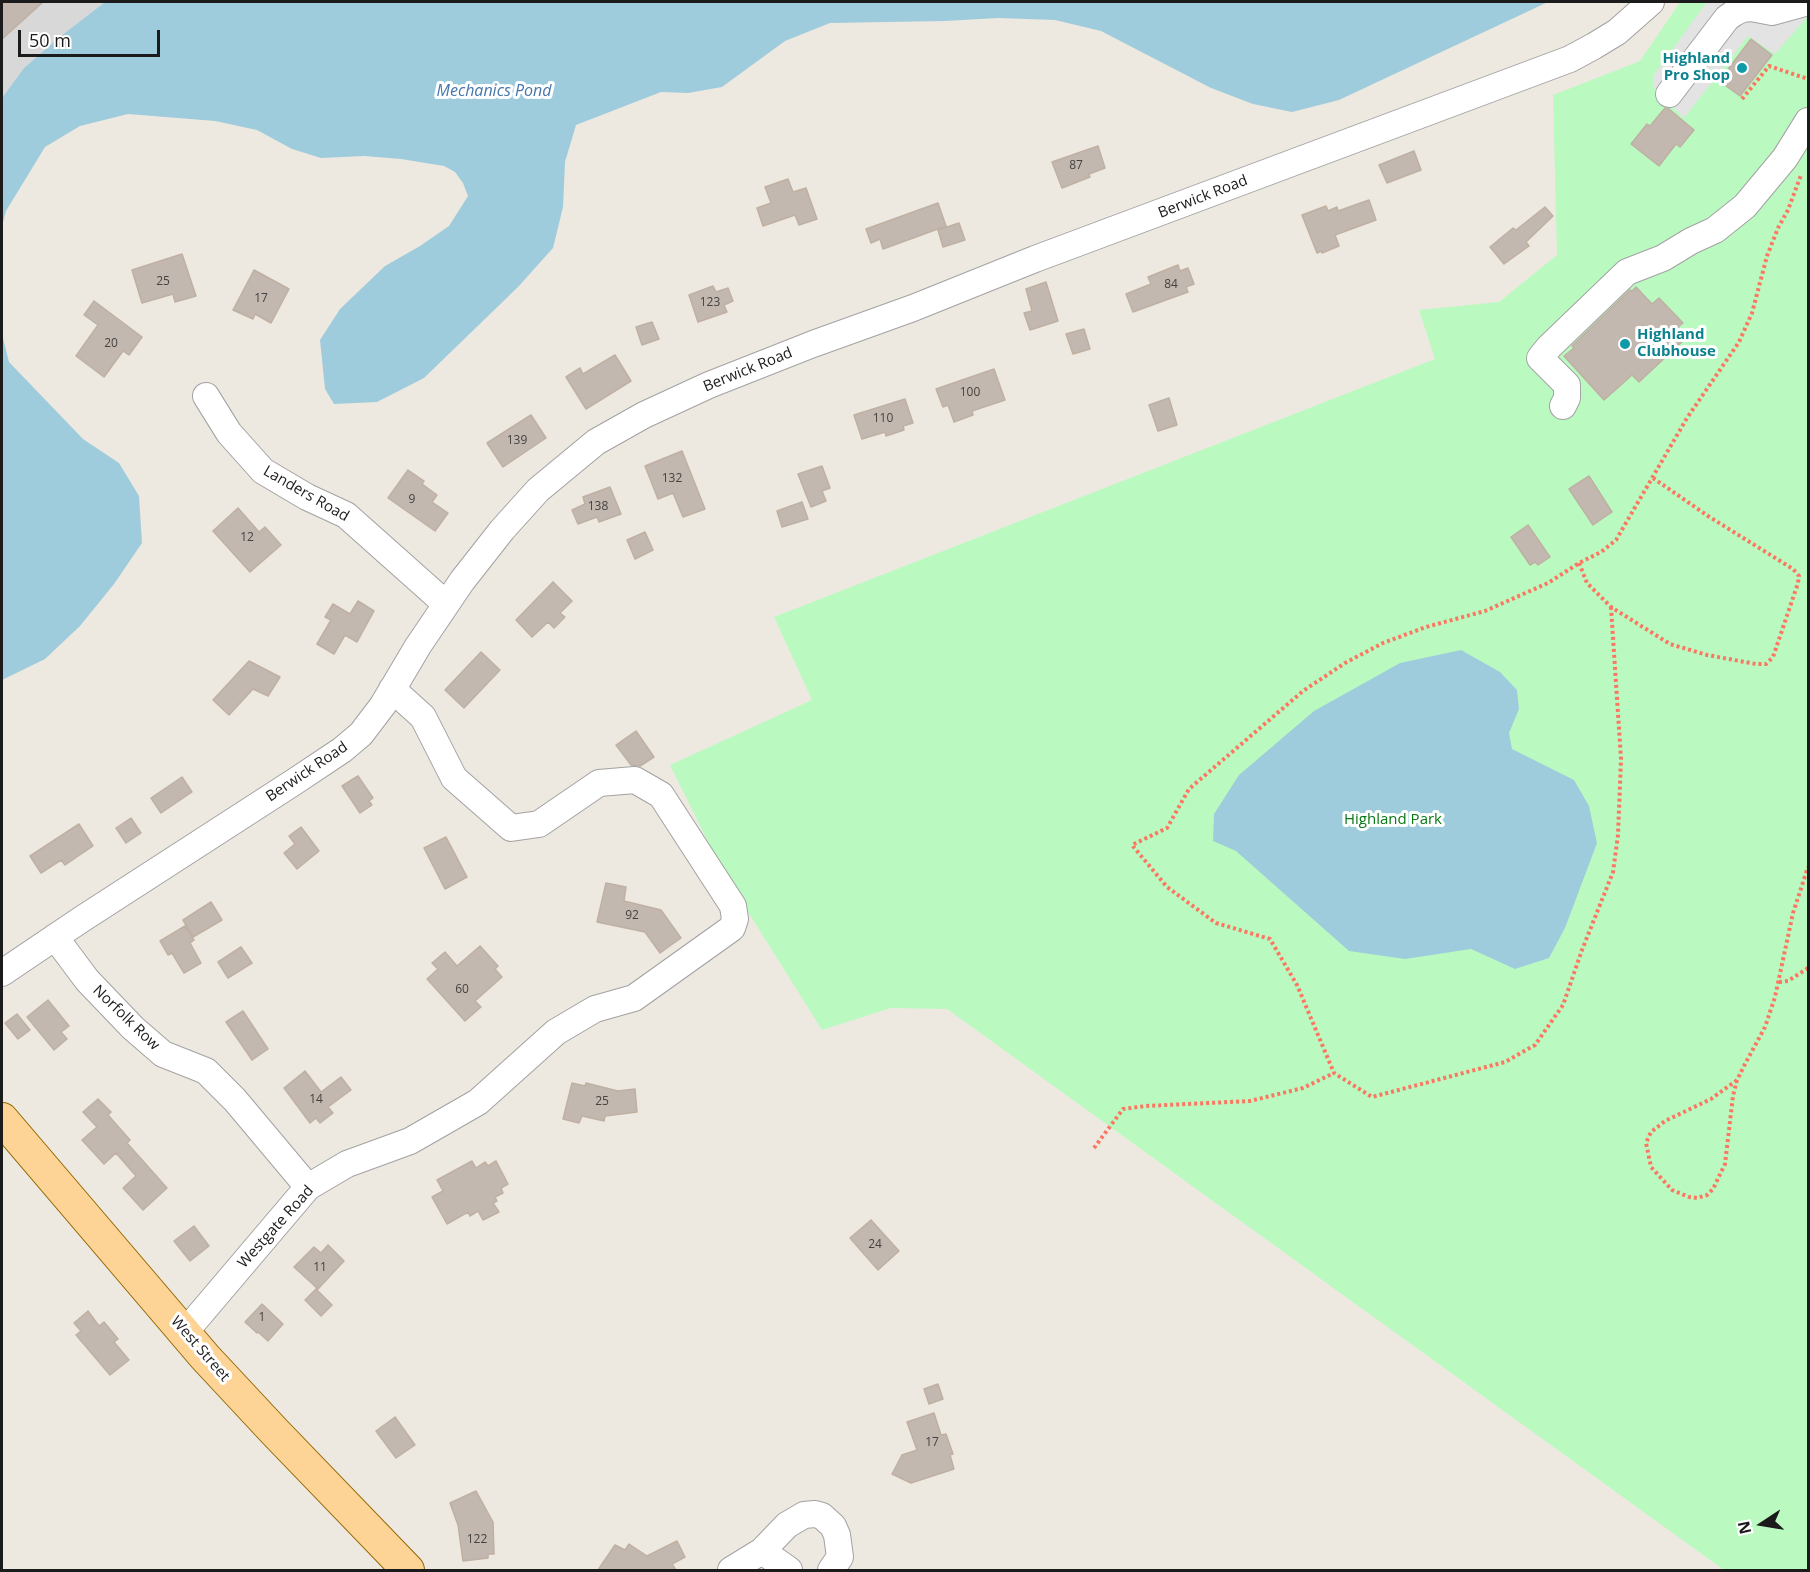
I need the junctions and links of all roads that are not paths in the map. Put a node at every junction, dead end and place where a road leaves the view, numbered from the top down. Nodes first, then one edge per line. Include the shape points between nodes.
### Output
1 (1651, 2) edge
2 (1808, 2) edge
3 (1669, 94) dead end
4 (1809, 121) edge
5 (206, 396) dead end
6 (1563, 406) dead end
7 (446, 604) junction
8 (392, 689) junction
9 (55, 936) junction
10 (2, 973) edge
11 (2, 1119) edge
12 (308, 1187) junction
13 (185, 1332) junction
14 (762, 1551) junction
15 (408, 1570) edge
16 (731, 1570) edge
17 (789, 1570) edge
18 (831, 1570) edge

1 - 7 street, Berwick Road via 1617,32 1570,59 813,344 644,415 596,442 538,490
2 - 3 street via 1772,12 1751,8 1734,12
4 - 6 street via 1745,207 1715,230 1627,272 1549,347 1540,358 1567,385
5 - 7 street, Landers Road via 229,433 263,471 346,515
7 - 8 street, Berwick Road
8 - 9 street, Berwick Road via 361,734 342,750
8 - 12 street, Westgate Road via 423,717 454,778 511,828 539,824 599,783 635,780 661,795 733,906 735,918 732,928 634,998 595,1009 556,1032 478,1102 410,1141 347,1164
9 - 10 street, Berwick Road
9 - 12 street, Norfolk Row via 87,980 133,1028 163,1054 206,1071
11 - 13 main road, West Street
12 - 13 street, Westgate Road
13 - 15 main road, West Street
14 - 16 street
14 - 17 street
14 - 18 street via 788,1525 804,1515 816,1514 833,1526 837,1535 840,1557

